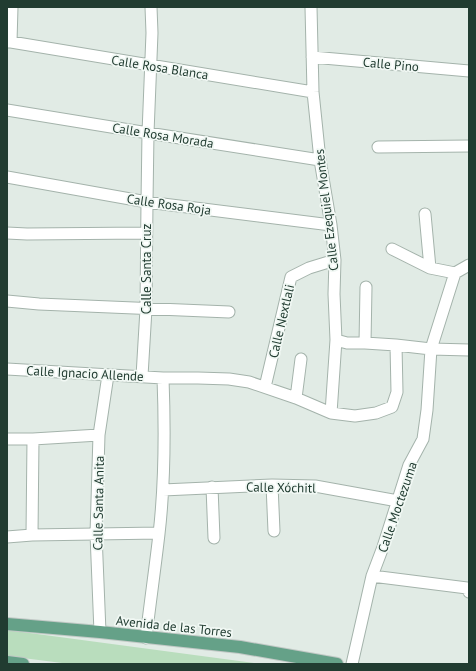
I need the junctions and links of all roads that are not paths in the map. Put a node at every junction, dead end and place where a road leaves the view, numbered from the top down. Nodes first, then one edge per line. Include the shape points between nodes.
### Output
1 (12, 7) edge
2 (151, 7) edge
3 (311, 7) edge
4 (9, 42) edge
5 (312, 57) junction
6 (152, 65) junction
7 (469, 71) edge
8 (313, 92) junction
9 (7, 110) edge
10 (148, 133) junction
11 (378, 146) dead end
12 (469, 146) edge
13 (320, 160) junction
14 (7, 177) edge
15 (147, 202) junction
16 (425, 214) dead end
17 (331, 224) junction
18 (7, 233) edge
19 (146, 233) junction
20 (392, 249) dead end
21 (335, 260) junction
22 (469, 265) edge
23 (430, 268) junction
24 (455, 273) junction
25 (366, 286) dead end
26 (7, 301) edge
27 (146, 309) junction
28 (229, 312) dead end
29 (336, 340) junction
30 (364, 343) junction
31 (396, 345) junction
32 (431, 349) junction
33 (469, 350) edge
34 (301, 359) dead end
35 (7, 369) edge
36 (108, 375) junction
37 (142, 376) junction
38 (163, 378) junction
39 (265, 387) junction
40 (296, 398) junction
41 (331, 413) junction
42 (99, 435) junction
43 (7, 439) edge
44 (33, 440) junction
45 (272, 485) junction
46 (212, 487) junction
47 (162, 490) junction
48 (398, 501) junction
49 (274, 531) dead end
50 (96, 534) junction
51 (159, 534) junction
52 (32, 535) junction
53 (7, 537) edge
54 (214, 538) dead end
55 (372, 576) junction
56 (468, 588) edge
57 (7, 624) edge
58 (100, 632) junction
59 (146, 638) junction
60 (7, 662) edge
61 (24, 664) edge
62 (337, 664) edge
63 (352, 664) edge

1 - 4 street
2 - 6 street, Calle Santa Cruz
3 - 5 street, Calle Ezequiel Montes
4 - 6 street, Calle Rosa Blanca
5 - 7 street, Calle Pino
5 - 8 street, Calle Ezequiel Montes
6 - 8 street, Calle Rosa Blanca
6 - 10 street, Calle Santa Cruz
8 - 13 street, Calle Ezequiel Montes
9 - 10 street, Calle Rosa Morada
10 - 13 street, Calle Rosa Morada
10 - 15 street, Calle Santa Cruz
11 - 12 street
13 - 17 street, Calle Ezequiel Montes
14 - 15 street, Calle Rosa Roja
15 - 17 street, Calle Rosa Roja
15 - 19 street, Calle Santa Cruz
16 - 23 street
17 - 21 street, Calle Ezequiel Montes
18 - 19 street
19 - 27 street, Calle Santa Cruz
20 - 23 street
21 - 29 street, Calle Ezequiel Montes
21 - 39 street, Calle Nextlali via 291,277
22 - 24 street
23 - 24 street
24 - 32 street, Calle Moctezuma
25 - 30 street
26 - 27 street
27 - 28 street
27 - 37 street, Calle Santa Cruz
29 - 30 street
29 - 41 street, Calle Ezequiel Montes
30 - 31 street
31 - 32 street
31 - 41 street, Calle Ignacio Allende via 397,392 392,407 376,413 355,416
32 - 33 street
32 - 48 street, Calle Moctezuma via 423,439 409,465
34 - 40 street
35 - 36 street, Calle Ignacio Allende
36 - 37 street, Calle Ignacio Allende
36 - 42 street, Calle Santa Anita
37 - 38 street, Calle Ignacio Allende
38 - 39 street, Calle Ignacio Allende via 229,379
38 - 47 street via 165,414
39 - 40 street, Calle Ignacio Allende
40 - 41 street, Calle Ignacio Allende
42 - 44 street
42 - 50 street, Calle Santa Anita
43 - 44 street
44 - 52 street
45 - 46 street, Calle Xóchitl
45 - 48 street, Calle Xóchitl via 315,486
45 - 49 street
46 - 47 street, Calle Xóchitl
46 - 54 street
47 - 51 street
48 - 55 street, Calle Moctezuma
50 - 51 street
50 - 52 street
50 - 58 street, Calle Santa Anita
51 - 59 street
52 - 53 street
55 - 56 street
55 - 63 street, Calle Moctezuma
57 - 58 main road, Avenida de las Torres
58 - 59 main road, Avenida de las Torres
59 - 62 main road, Avenida de las Torres via 240,647
60 - 61 main road

